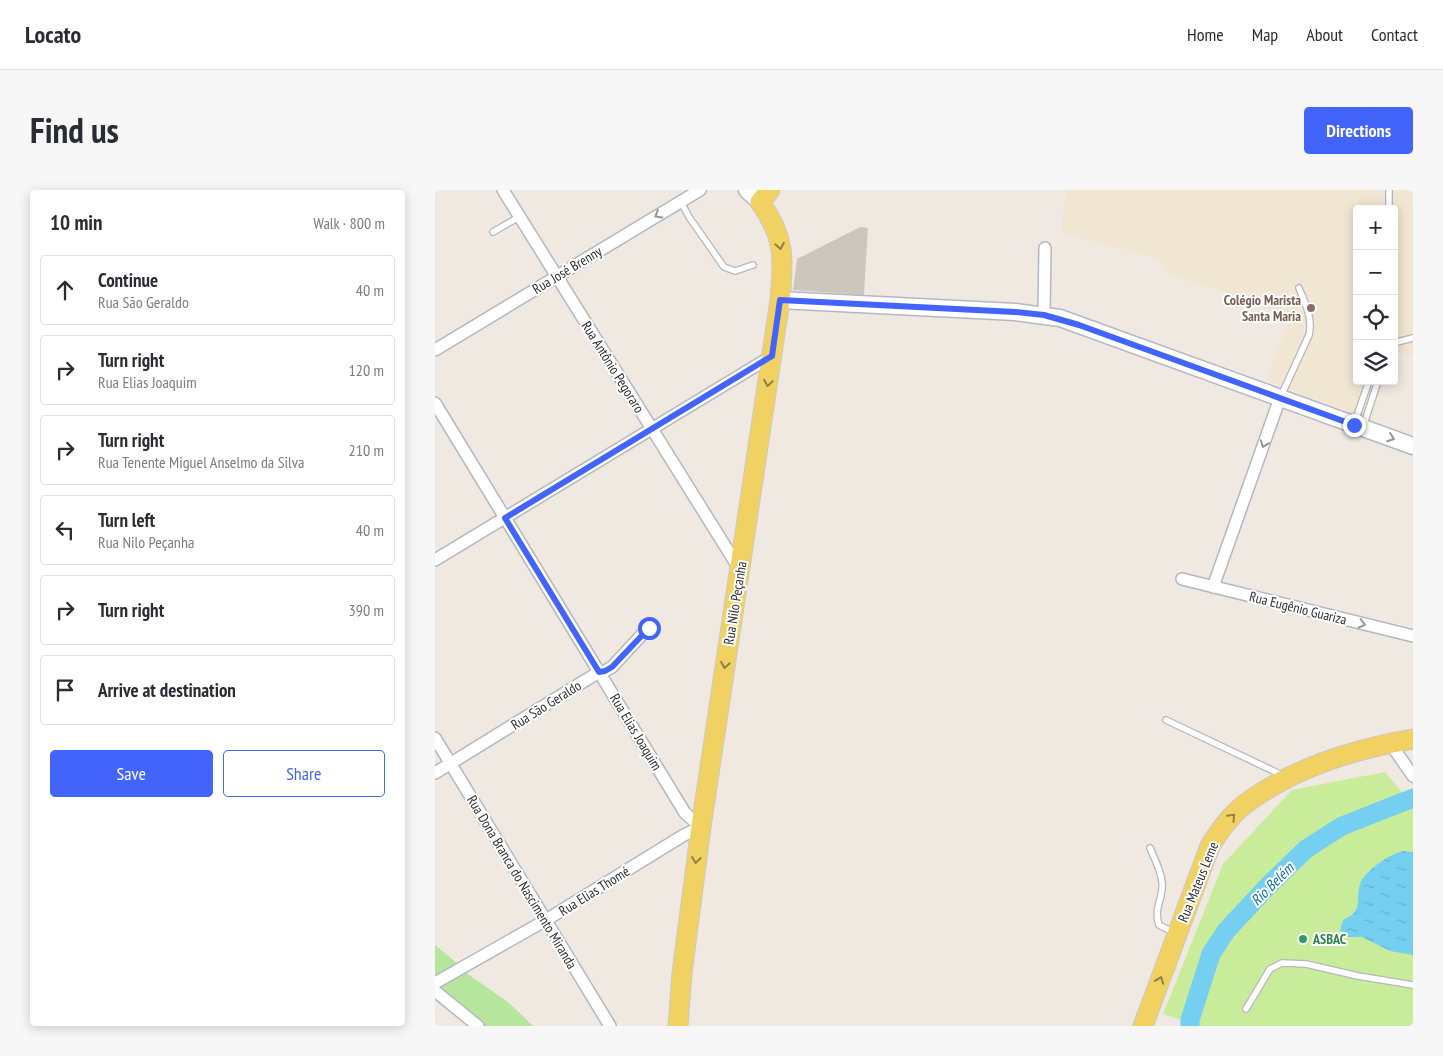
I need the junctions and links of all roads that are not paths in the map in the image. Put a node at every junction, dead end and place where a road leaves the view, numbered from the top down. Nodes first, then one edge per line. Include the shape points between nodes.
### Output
1 (503, 190) edge
2 (700, 190) edge
3 (1389, 190) edge
4 (759, 194) edge
5 (681, 202) junction
6 (1389, 205) edge
7 (519, 217) junction
8 (493, 232) dead end
9 (1045, 248) dead end
10 (753, 265) dead end
11 (557, 277) junction
12 (1299, 288) dead end
13 (780, 300) junction
14 (1044, 315) junction
15 (1413, 338) edge
16 (1398, 342) edge
17 (435, 350) edge
18 (772, 356) junction
19 (1368, 385) edge
20 (1376, 385) edge
21 (1280, 398) junction
22 (435, 403) edge
23 (1358, 426) junction
24 (652, 429) junction
25 (1413, 446) edge
26 (505, 518) junction
27 (435, 560) edge
28 (740, 570) junction
29 (1182, 579) dead end
30 (1213, 587) junction
31 (649, 628) dead end
32 (1413, 636) edge
33 (599, 672) junction
34 (1167, 720) dead end
35 (435, 738) edge
36 (1413, 739) edge
37 (1390, 743) junction
38 (451, 763) junction
39 (435, 773) edge
40 (1413, 776) edge
41 (1287, 778) junction
42 (701, 827) junction
43 (1150, 848) dead end
44 (546, 920) junction
45 (1177, 934) junction
46 (435, 983) edge
47 (1413, 985) edge
48 (435, 991) edge
49 (1246, 1009) dead end
50 (478, 1026) edge
51 (610, 1026) edge
52 (678, 1026) edge
53 (1143, 1026) edge

1 - 7 street, Rua Antônio Pegoraro
2 - 5 street, Rua José Brenny
3 - 6 lane
4 -> 13 main road, Rua Nilo Peçanha via 781,244
5 - 10 lane via 724,268 735,271
5 -> 11 street, Rua José Brenny
7 - 8 lane
7 - 11 street, Rua Antônio Pegoraro
9 - 14 street
11 - 17 street, Rua José Brenny
11 - 24 street, Rua Antônio Pegoraro
12 - 21 lane via 1311,326
13 - 14 main road
13 - 18 main road, Rua Nilo Peçanha
14 - 21 main road
15 - 16 lane
18 - 24 street
18 -> 28 main road, Rua Nilo Peçanha
19 - 23 lane
20 - 23 lane
21 - 23 main road
21 -> 30 street
22 - 26 street, Rua Elias Joaquim
23 -> 25 main road
24 - 26 street
24 - 28 street, Rua Antônio Pegoraro
26 - 27 street
26 - 33 street, Rua Elias Joaquim
28 -> 42 main road, Rua Nilo Peçanha
29 - 30 street, Rua Eugênio Guariza
30 -> 32 street, Rua Eugênio Guariza
31 - 33 street, Rua São Geraldo via 612,667
33 - 38 street, Rua São Geraldo
33 - 42 street, Rua Elias Joaquim via 685,813
34 - 41 lane
35 - 38 street, Rua Dona Branca do Nascimento Miranda
36 - 37 main road, Rua Mateus Leme
37 - 40 street
37 - 41 main road, Rua Mateus Leme via 1333,758
38 - 39 street, Rua São Geraldo
38 - 44 street, Rua Dona Branca do Nascimento Miranda
45 -> 41 main road, Rua Mateus Leme via 1210,846 1221,829 1252,799
42 - 44 street, Rua Elias Thomé
42 -> 52 main road, Rua Nilo Peçanha
43 - 45 lane via 1162,883 1156,916 1159,925
44 - 46 street, Rua Elias Thomé
44 - 51 street, Rua Dona Branca do Nascimento Miranda
53 -> 45 main road, Rua Mateus Leme
47 - 49 lane via 1306,964 1282,963 1270,969
48 - 50 street

